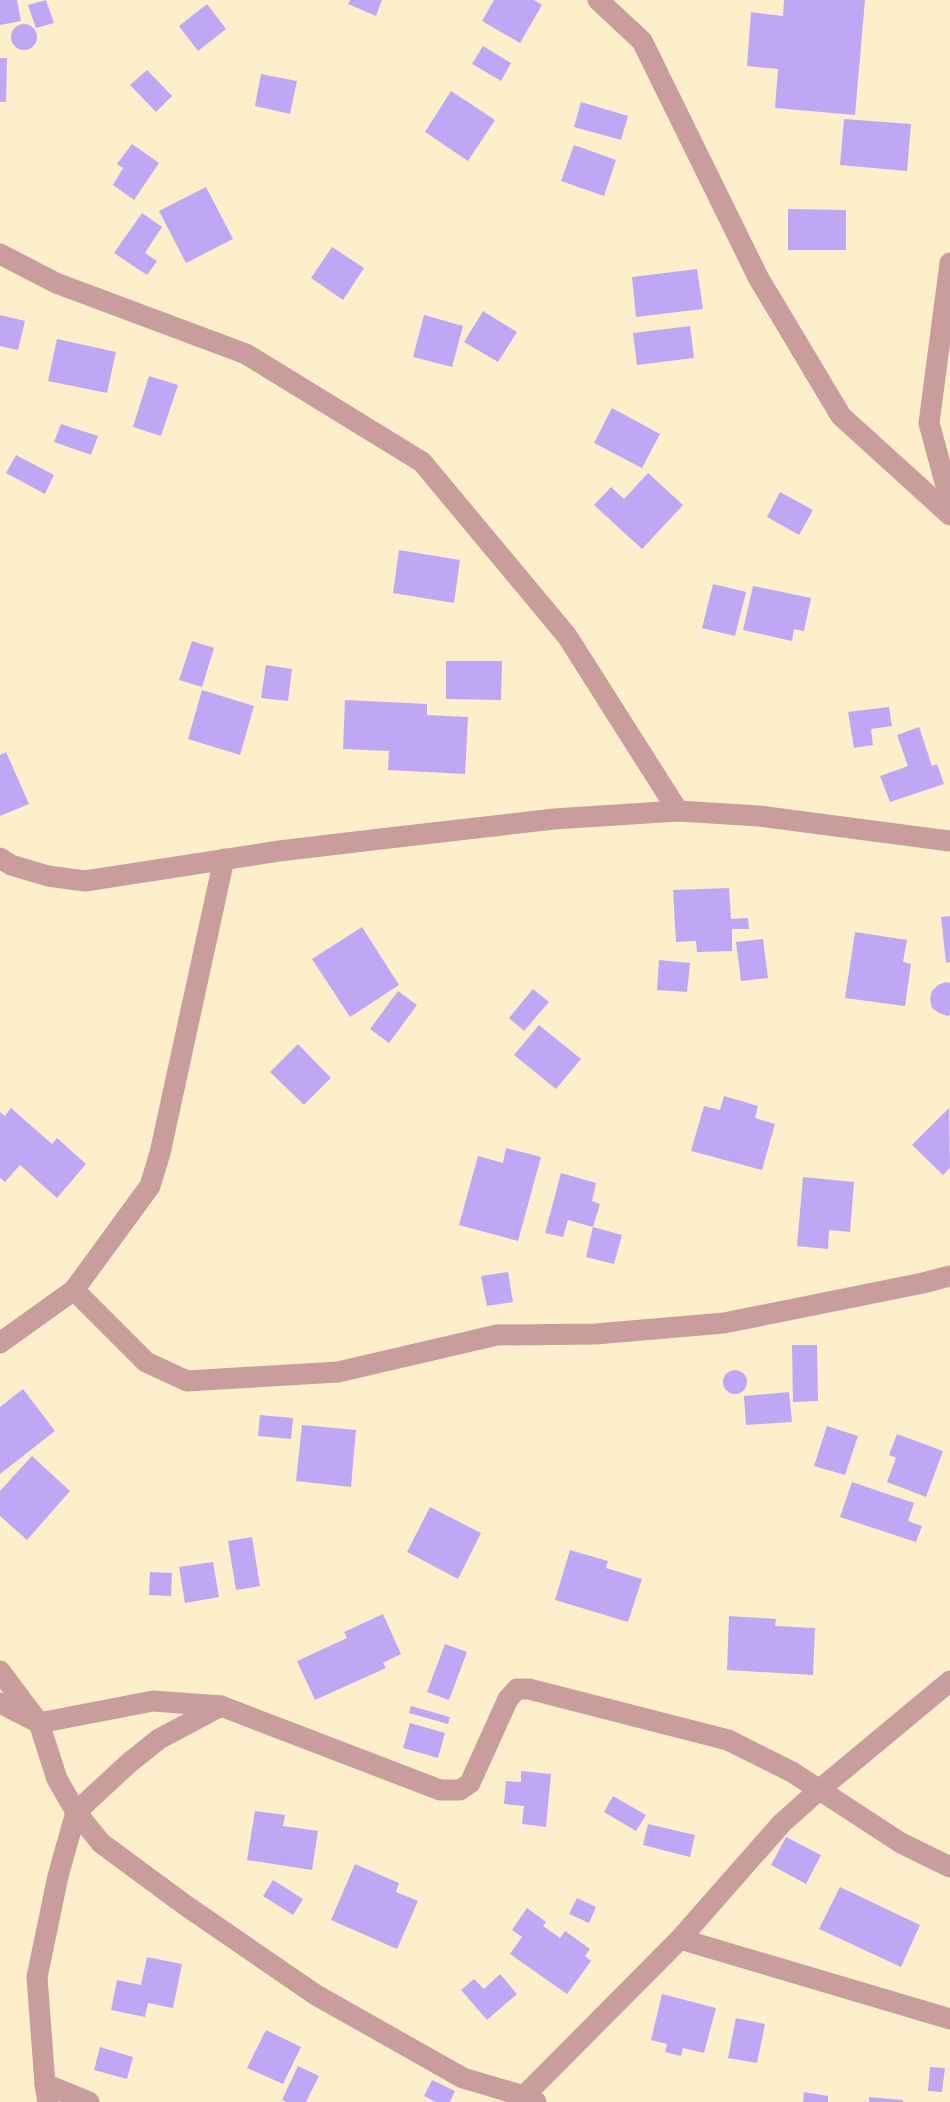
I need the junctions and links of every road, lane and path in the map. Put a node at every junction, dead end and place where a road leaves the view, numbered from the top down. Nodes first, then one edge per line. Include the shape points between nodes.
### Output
1 (598, 0) edge
2 (0, 254) edge
3 (950, 263) edge
4 (950, 501) edge
5 (950, 515) edge
6 (678, 811) junction
7 (950, 841) edge
8 (0, 858) edge
9 (224, 859) junction
10 (950, 1276) edge
11 (74, 1290) junction
12 (0, 1343) edge
13 (0, 1671) edge
14 (950, 1681) edge
15 (0, 1703) edge
16 (221, 1706) junction
17 (39, 1723) junction
18 (819, 1790) junction
19 (76, 1812) junction
20 (950, 1867) edge
21 (680, 1940) junction
22 (950, 2020) edge
23 (46, 2093) edge
24 (530, 2099) edge
25 (89, 2102) edge

1 - 5 street via 642,41 759,279 841,416
2 - 6 street via 56,283 246,354 422,462 567,636
3 - 4 street via 929,423
6 - 7 street via 759,816
6 - 9 street via 554,819
8 - 9 street via 48,876 85,881
9 - 11 street via 150,1186
10 - 11 street via 724,1322 596,1334 497,1335 338,1372 187,1381 146,1362
11 - 12 street
13 - 17 street
14 - 18 street
15 - 17 street
16 - 17 street via 153,1701
16 - 18 street via 439,1790 460,1790 470,1783 508,1699 517,1689 529,1689 728,1740
16 - 19 street via 159,1739
17 - 19 street via 57,1779
18 - 20 street via 901,1843
18 - 21 street via 782,1823
19 - 23 street via 37,1977
19 - 24 street via 101,1843 316,1995 463,2078
21 - 22 street
21 - 24 street
23 - 25 street

